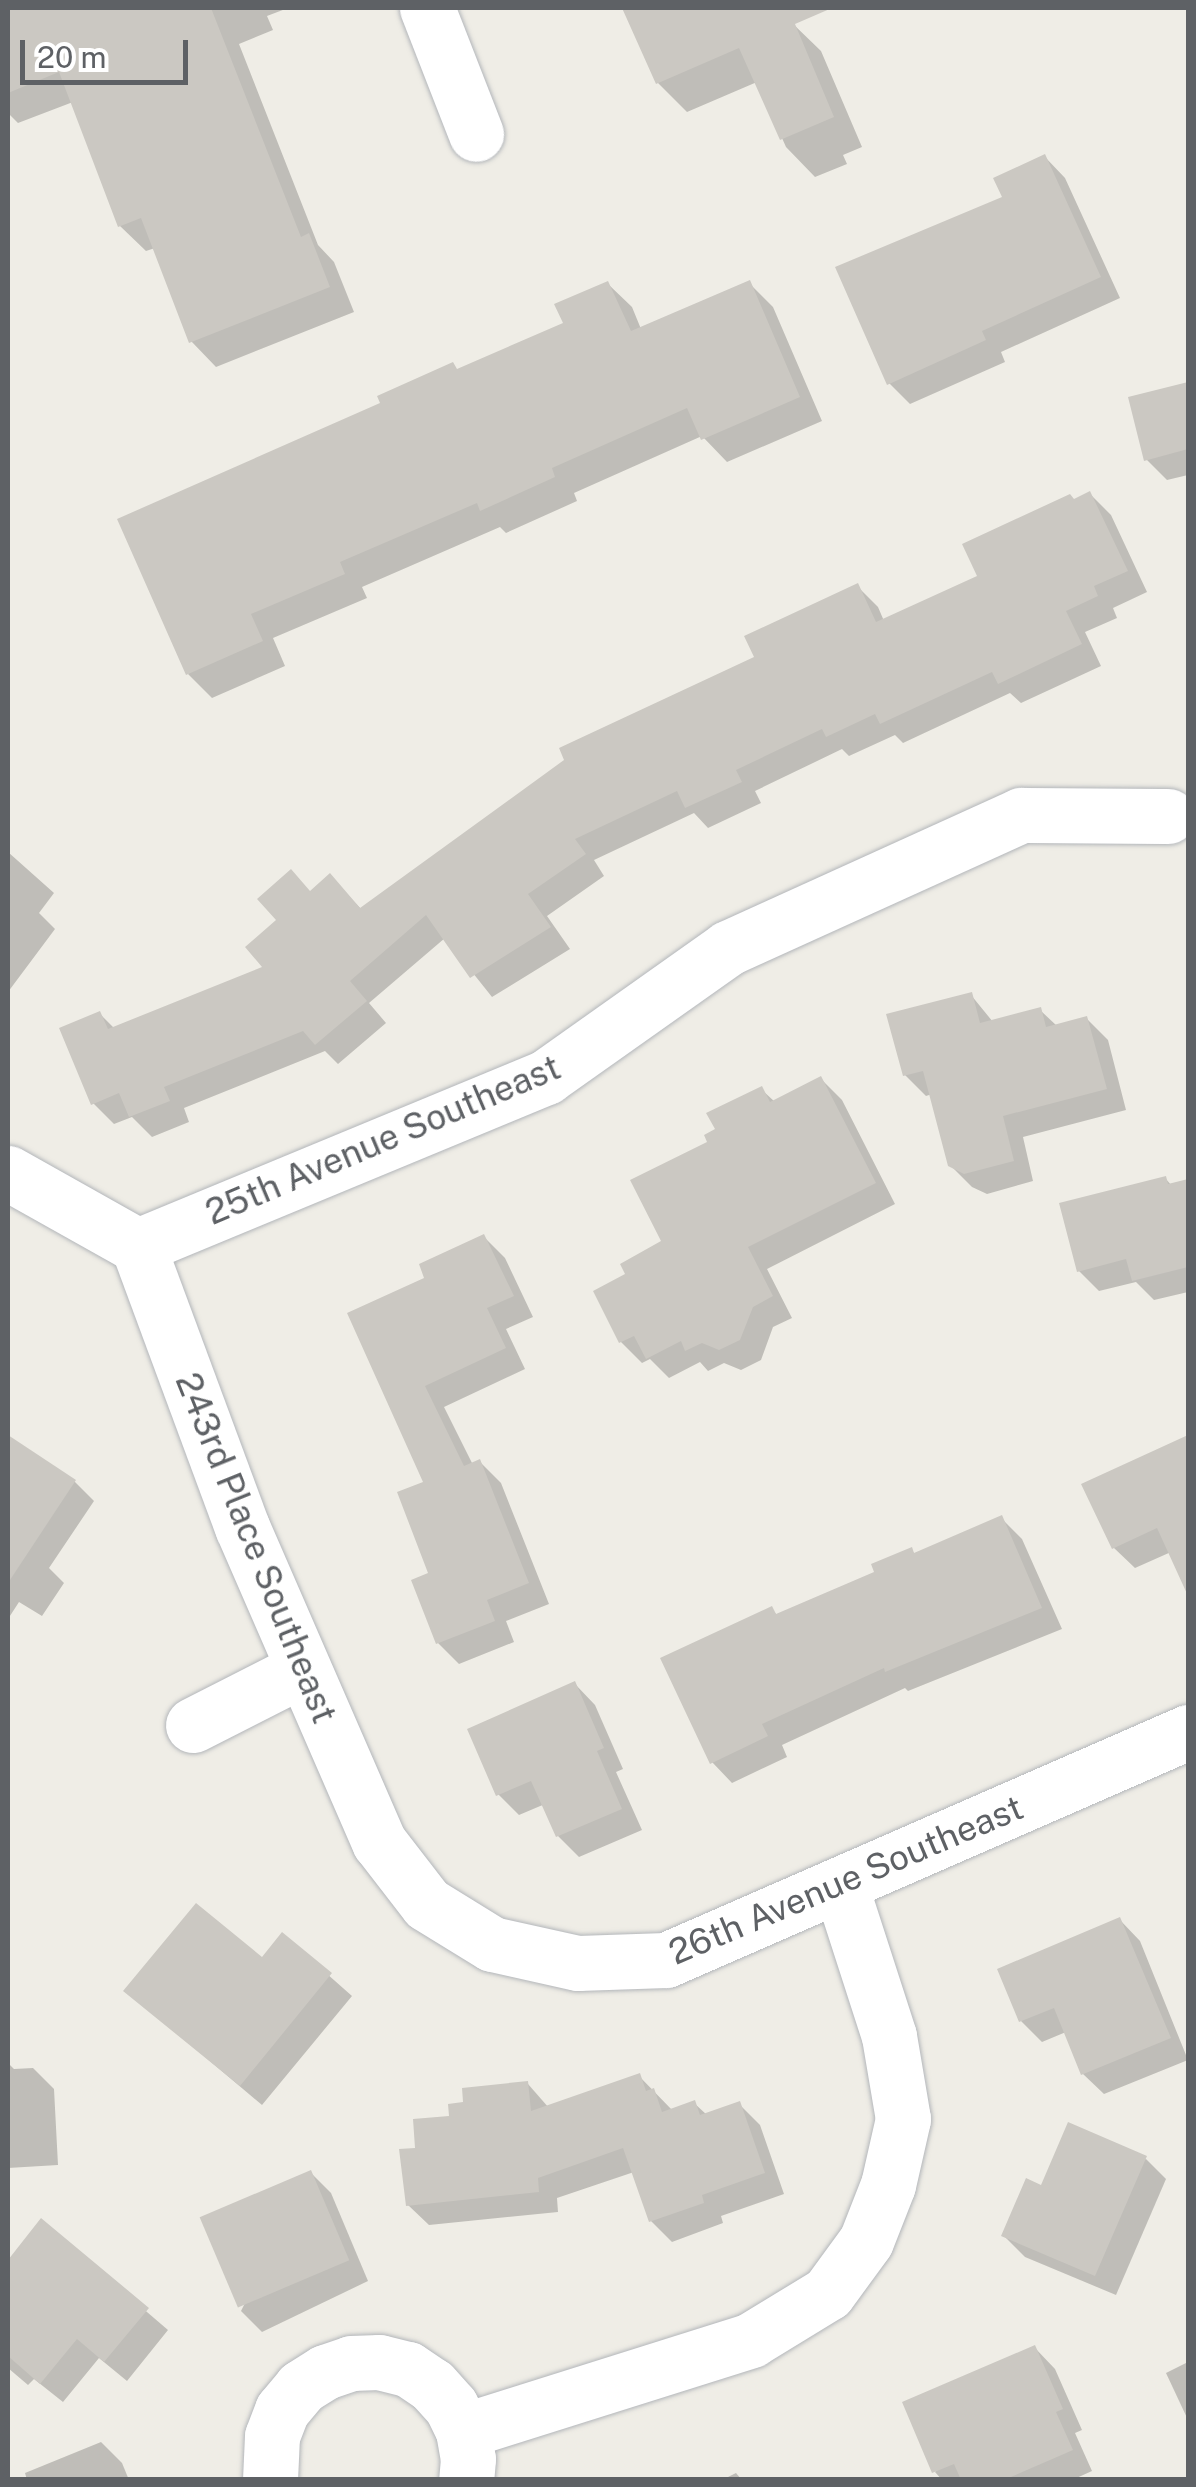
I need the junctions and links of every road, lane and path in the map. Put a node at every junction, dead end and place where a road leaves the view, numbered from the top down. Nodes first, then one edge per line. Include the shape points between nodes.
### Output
1 (427, 8) edge
2 (476, 134) dead end
3 (1168, 816) dead end
4 (8, 1173) edge
5 (138, 1246) junction
6 (304, 1669) junction
7 (192, 1725) dead end
8 (1188, 1732) edge
9 (841, 1886) junction
10 (492, 1944) joint
11 (464, 2456) edge
12 (270, 2480) edge

1 - 2 street
3 - 5 street, 25th Avenue Southeast via 1021,815 728,948 546,1077
4 - 5 street
5 - 6 street, 243rd Place Southeast via 242,1527
6 - 7 street
6 - 10 street, 243rd Place Southeast via 378,1842 427,1904
8 - 9 street, 26th Avenue Southeast
9 - 10 street, 26th Avenue Southeast via 666,1960 578,1964
9 - 11 street via 889,2036 904,2119 866,2241 828,2293 752,2340
11 - 12 street via 450,2406 420,2377 380,2362 351,2363 324,2372 282,2410 272,2436

